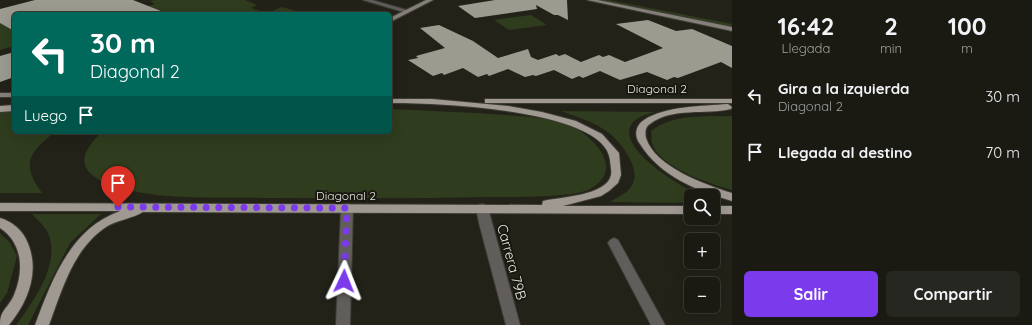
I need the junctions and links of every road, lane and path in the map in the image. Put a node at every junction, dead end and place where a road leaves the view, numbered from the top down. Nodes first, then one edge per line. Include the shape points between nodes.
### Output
1 (366, 0) edge
2 (430, 0) edge
3 (590, 0) edge
4 (619, 0) edge
5 (407, 11) junction
6 (392, 19) edge
7 (732, 22) edge
8 (732, 29) edge
9 (12, 94) edge
10 (0, 95) edge
11 (392, 101) edge
12 (426, 101) junction
13 (732, 101) edge
14 (732, 106) edge
15 (12, 108) edge
16 (0, 109) edge
17 (732, 197) edge
18 (147, 206) junction
19 (0, 207) edge
20 (347, 208) junction
21 (482, 208) junction
22 (507, 209) junction
23 (684, 210) edge
24 (720, 210) edge
25 (732, 210) edge
26 (0, 222) edge
27 (614, 243) dead end
28 (0, 325) edge
29 (42, 325) edge
30 (343, 325) edge
31 (513, 325) edge
32 (658, 325) edge

1 - 5 street
2 - 5 main road
3 - 8 main road
4 - 7 main road
5 - 6 main road
9 - 10 main road
11 - 12 main road, Diagonal 2
12 - 13 main road, Diagonal 2
12 - 22 main road via 521,110 560,118 580,125 598,136 614,152 618,160 616,178 605,190 587,197
14 - 17 main road via 664,115 648,121 641,128 640,136 650,154 662,166 704,188
15 - 16 main road
18 - 19 main road, Diagonal 2
18 - 20 main road, Diagonal 2
18 - 29 main road via 120,215 86,238 68,264
20 - 21 main road, Diagonal 2
20 - 30 street
21 - 22 main road, Diagonal 2
21 - 31 street, Carrera 79B
22 - 23 main road, Diagonal 2
24 - 25 main road
26 - 28 main road via 23,243 27,258 22,290 14,308
27 - 32 street

